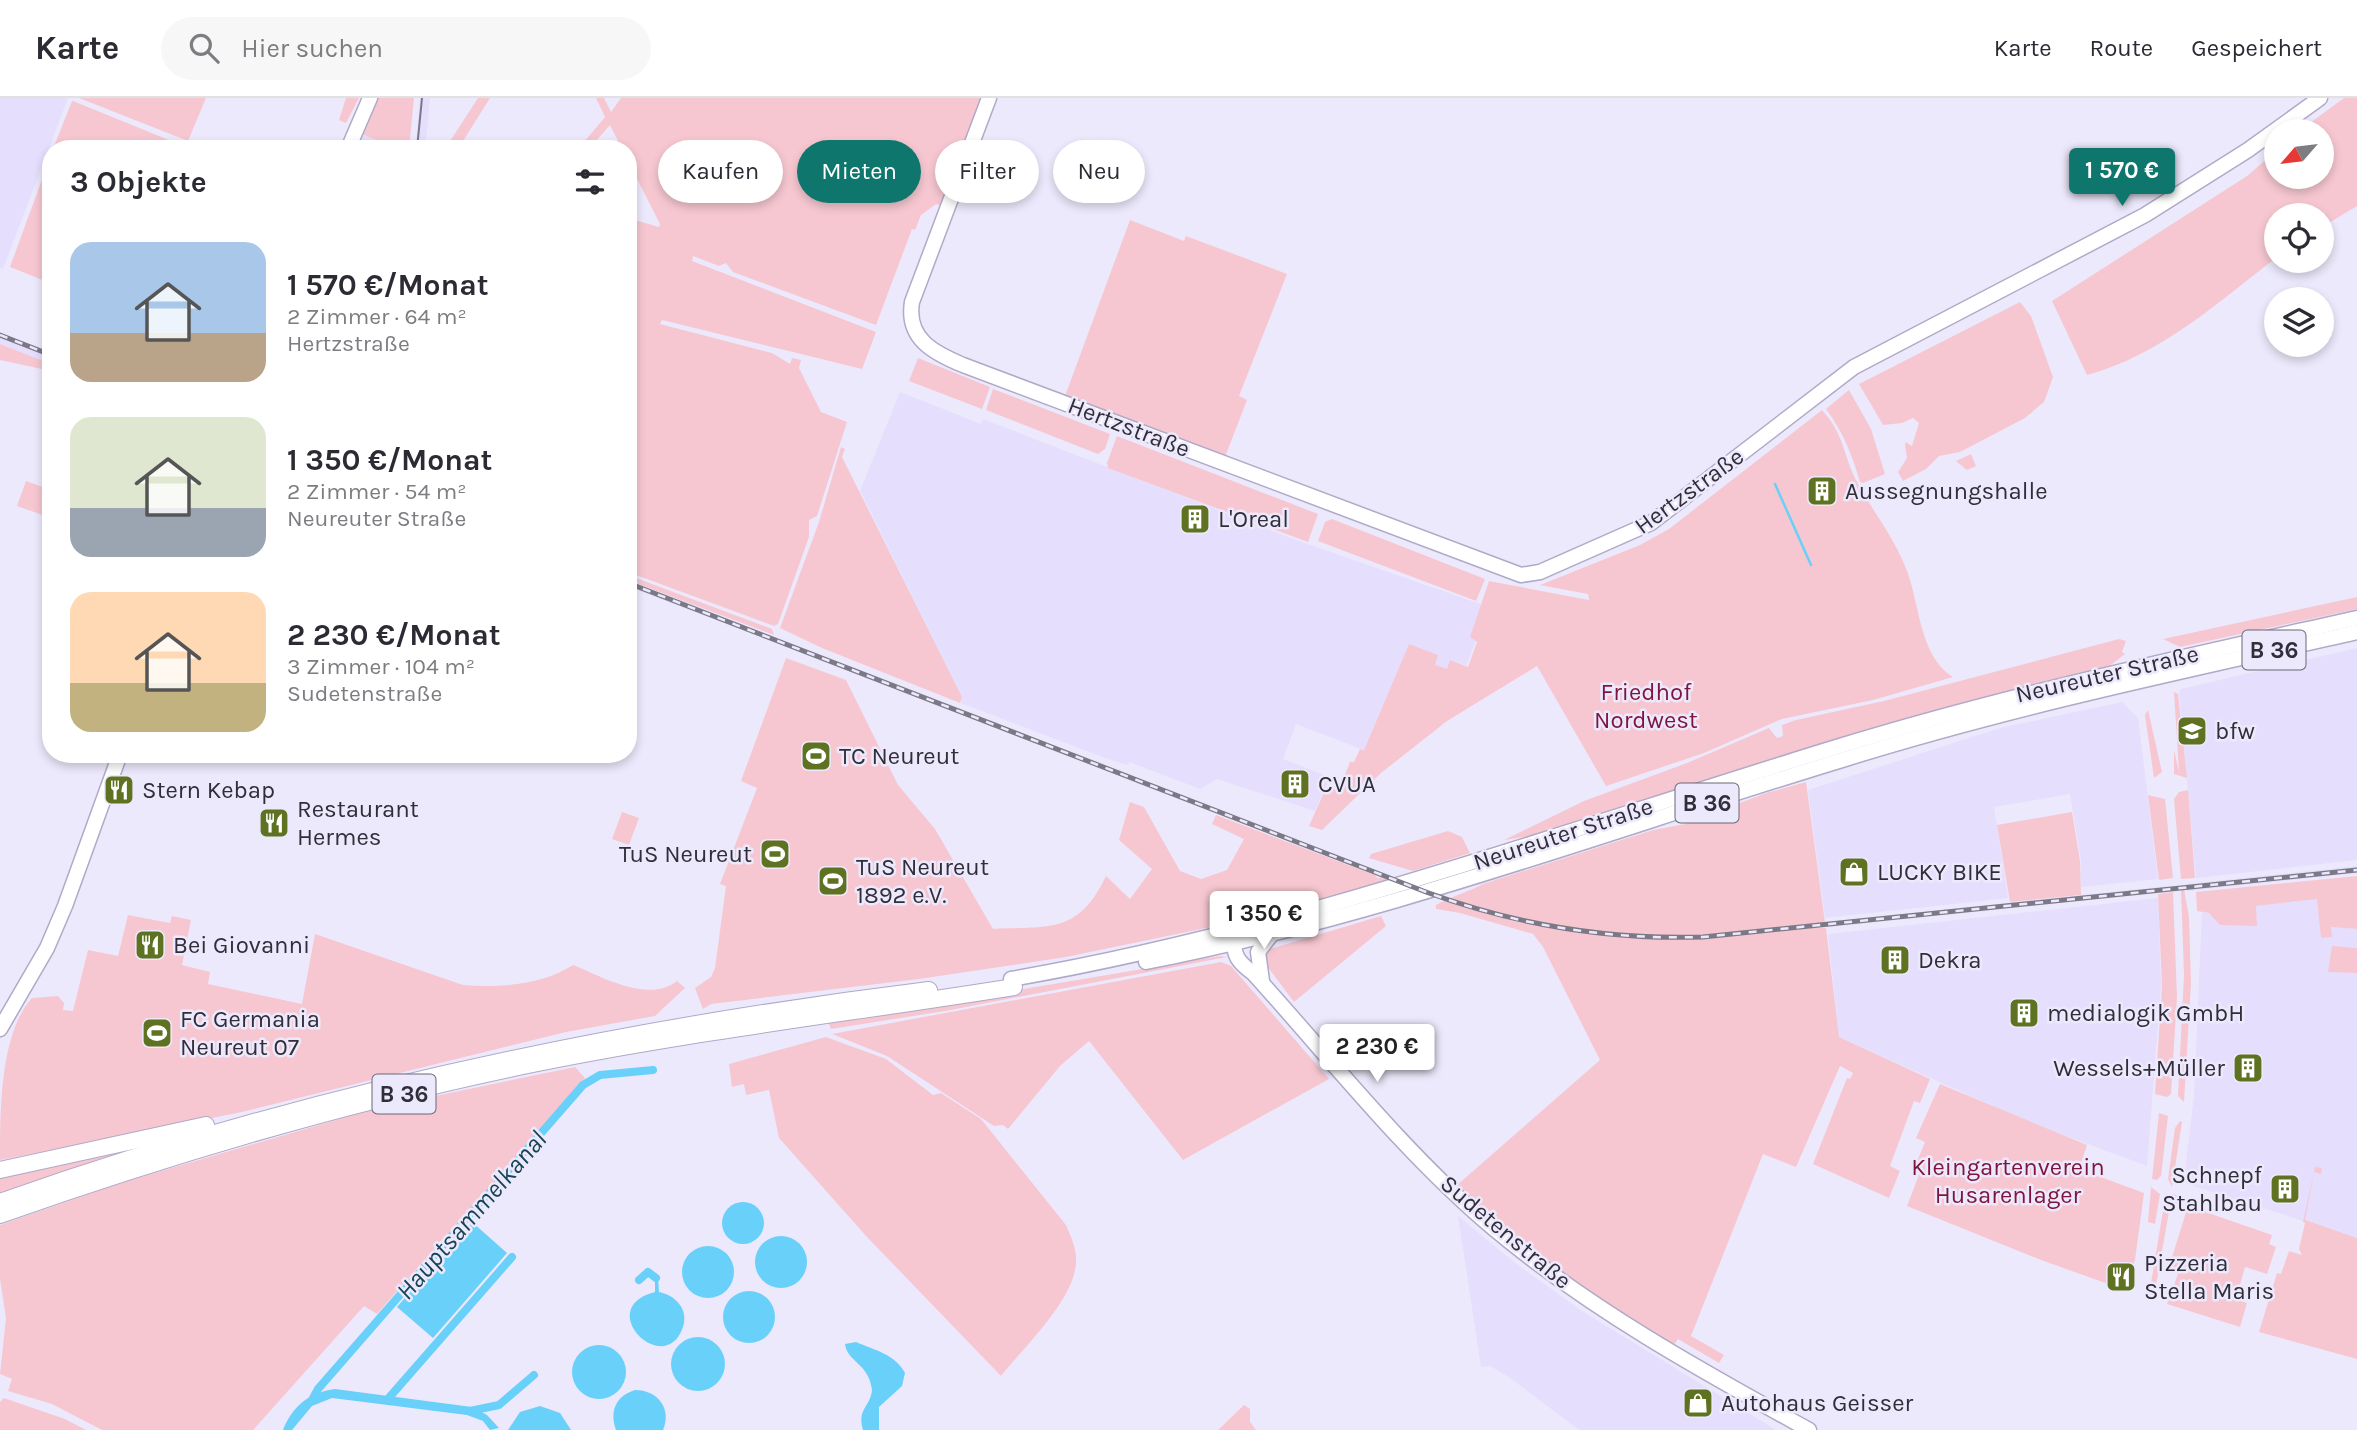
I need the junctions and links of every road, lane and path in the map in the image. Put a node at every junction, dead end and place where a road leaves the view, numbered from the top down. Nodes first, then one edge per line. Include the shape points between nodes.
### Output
1 (370, 98) edge
2 (989, 98) edge
3 (2320, 98) edge
4 (352, 140) edge
5 (2357, 618) edge
6 (2357, 632) edge
7 (117, 763) edge
8 (1271, 935) junction
9 (1237, 940) junction
10 (1258, 978) junction
11 (1012, 983) joint
12 (0, 1029) edge
13 (586, 1048) junction
14 (289, 1111) junction
15 (0, 1168) edge
16 (0, 1202) edge
17 (0, 1215) edge
18 (1810, 1430) edge

1 - 4 main road
2 - 3 main road, Hertzstraße via 912,302 914,328 925,345 954,361 1514,574 1531,574 1651,523 1854,367 2145,215
5 - 9 main road, Neureuter Straße / B 36 via 1960,710
6 - 8 main road, Neureuter Straße / B 36 via 1968,722 1400,900
7 - 12 main road via 60,917
8 - 9 main road, Neureuter Straße / B 36
8 - 10 main road via 1258,952
9 - 10 main road, Sudetenstraße
9 - 11 main road, Neureuter Straße / B 36
10 - 18 main road, Sudetenstraße via 1441,1179 1491,1227 1544,1270 1612,1314
11 - 13 highway, B 36
13 - 14 highway, B 36 via 481,1063
13 - 17 highway, B 36 via 316,1116
14 - 15 highway via 275,1109
14 - 16 highway, B 36

